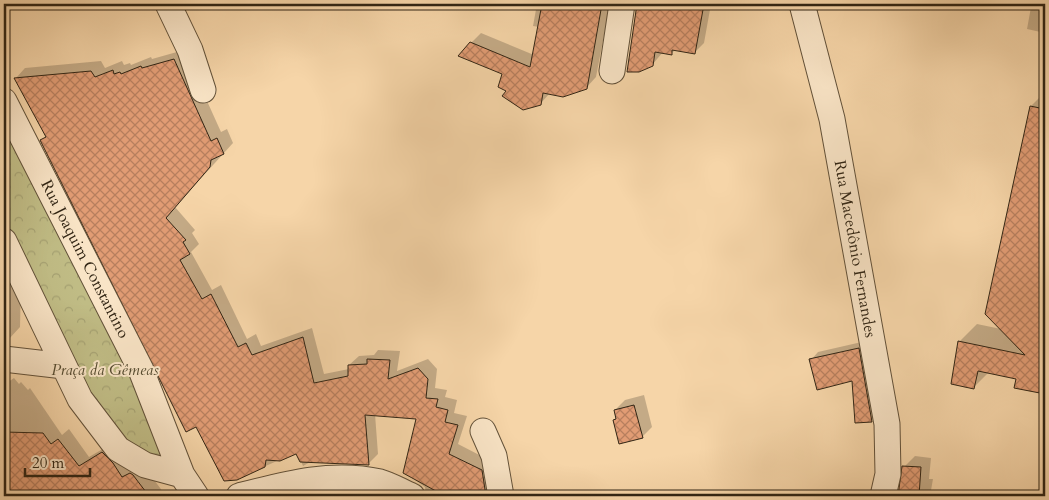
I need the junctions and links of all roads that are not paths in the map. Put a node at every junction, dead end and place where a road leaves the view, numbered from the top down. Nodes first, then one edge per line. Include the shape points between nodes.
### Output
1 (168, 4) edge
2 (622, 4) edge
3 (802, 4) edge
4 (612, 71) dead end
5 (203, 90) dead end
6 (4, 102) edge
7 (4, 241) edge
8 (4, 359) edge
9 (64, 366) junction
10 (484, 431) dead end
11 (182, 475) junction
12 (196, 496) edge
13 (239, 496) edge
14 (412, 496) edge
15 (501, 496) edge
16 (883, 496) edge

1 - 5 street via 190,50
2 - 4 street
3 - 16 street, Rua Macedônio Fernandes via 832,119 887,424 888,474
6 - 11 street, Rua Joaquim Constantino via 141,370
7 - 9 street
8 - 9 street
9 - 11 street via 80,399 118,449 145,464
10 - 15 street via 494,456
11 - 12 street, Rua Joaquim Constantino
13 - 14 street via 282,484 336,477 381,482

